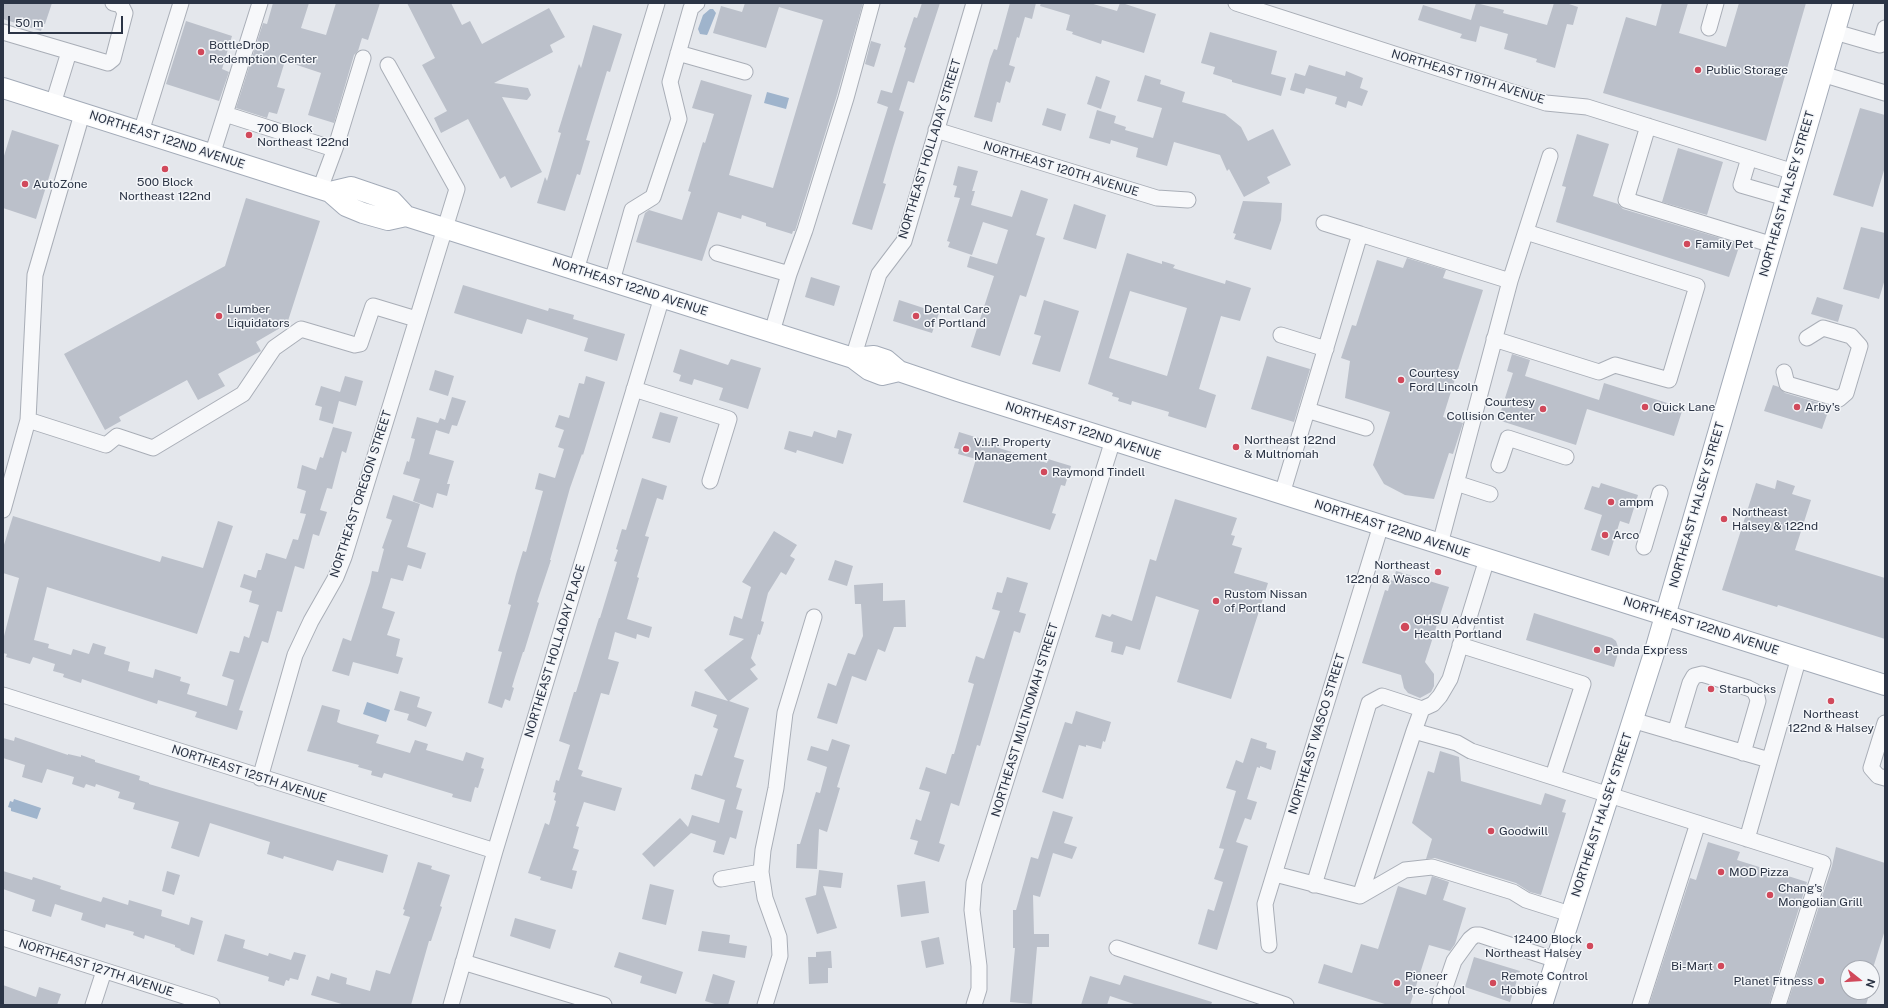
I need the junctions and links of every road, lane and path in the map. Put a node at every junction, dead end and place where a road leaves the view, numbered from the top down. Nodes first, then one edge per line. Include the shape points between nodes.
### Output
1 (113, 3) edge
2 (181, 3) edge
3 (260, 3) edge
4 (657, 3) edge
5 (697, 3) edge
6 (872, 3) edge
7 (974, 3) edge
8 (1236, 3) edge
9 (1716, 3) edge
10 (1843, 3) edge
11 (1709, 28) dead end
12 (1885, 28) edge
13 (3, 32) edge
14 (1835, 32) junction
15 (69, 52) junction
16 (678, 53) junction
17 (363, 58) dead end
18 (388, 65) dead end
19 (745, 72) dead end
20 (1822, 74) junction
21 (3, 88) edge
22 (1885, 93) edge
23 (53, 104) junction
24 (82, 114) junction
25 (225, 114) junction
26 (1648, 126) junction
27 (936, 130) junction
28 (140, 132) junction
29 (334, 149) junction
30 (212, 155) junction
31 (1550, 156) dead end
32 (1749, 158) junction
33 (1794, 172) junction
34 (325, 191) junction
35 (1786, 198) junction
36 (1188, 200) dead end
37 (1324, 224) dead end
38 (444, 228) junction
39 (1526, 232) junction
40 (1360, 234) junction
41 (1773, 245) junction
42 (717, 253) dead end
43 (576, 270) junction
44 (789, 274) junction
45 (612, 281) junction
46 (1510, 281) junction
47 (662, 297) junction
48 (416, 319) junction
49 (772, 332) junction
50 (1281, 335) dead end
51 (1807, 338) dead end
52 (1494, 339) junction
53 (1326, 349) junction
54 (853, 358) junction
55 (1784, 372) dead end
56 (634, 389) junction
57 (1307, 410) junction
58 (28, 420) junction
59 (1366, 428) dead end
60 (1113, 440) junction
61 (1566, 457) dead end
62 (1499, 465) dead end
63 (710, 481) dead end
64 (1456, 483) junction
65 (1660, 492) dead end
66 (1282, 494) junction
67 (1490, 494) dead end
68 (3, 510) edge
69 (1381, 525) junction
70 (1440, 544) junction
71 (1644, 547) dead end
72 (1487, 559) junction
73 (1665, 615) junction
74 (814, 617) dead end
75 (1460, 645) junction
76 (1799, 658) junction
77 (1885, 685) edge
78 (3, 695) edge
79 (1422, 709) junction
80 (1632, 720) junction
81 (1885, 723) edge
82 (1414, 731) junction
83 (1674, 732) junction
84 (1743, 753) junction
85 (1769, 760) junction
86 (1553, 776) junction
87 (260, 778) junction
88 (1885, 778) edge
89 (1608, 794) junction
90 (1698, 823) junction
91 (1747, 838) junction
92 (495, 851) junction
93 (761, 872) junction
94 (1275, 874) junction
95 (721, 879) dead end
96 (1314, 886) junction
97 (1360, 896) junction
98 (1570, 914) junction
99 (3, 938) edge
100 (1269, 945) dead end
101 (1117, 948) dead end
102 (1556, 960) junction
103 (463, 962) junction
104 (104, 971) junction
105 (94, 1005) edge
106 (212, 1005) edge
107 (451, 1005) edge
108 (604, 1005) edge
109 (765, 1005) edge
110 (974, 1005) edge
111 (1286, 1005) edge
112 (1440, 1005) edge
113 (1542, 1005) edge
114 (1640, 1005) edge
115 (1778, 1005) edge

1 - 15 street via 121,5 125,13 111,61 105,63
2 - 28 street
3 - 25 street
4 - 43 street
5 - 16 street via 691,8
6 - 44 street via 844,106
7 - 27 street, NORTHEAST HOLLADAY STREET
8 - 26 street, NORTHEAST 119TH AVENUE via 1546,103 1587,107
9 - 11 street
10 - 14 main road, NORTHEAST HALSEY STREET
12 - 14 street via 1880,45
13 - 15 street
14 - 20 main road, NORTHEAST HALSEY STREET
15 - 23 street
16 - 19 street
16 - 45 street via 670,82 678,120 653,198 632,210
17 - 29 street
18 - 38 street, NORTHEAST OREGON STREET via 457,189
20 - 22 street
20 - 33 main road, NORTHEAST HALSEY STREET
21 - 23 main road, NORTHEAST 122ND AVENUE
23 - 24 main road, NORTHEAST 122ND AVENUE
24 - 28 main road, NORTHEAST 122ND AVENUE
24 - 58 street via 35,275
25 - 29 street
25 - 30 street
26 - 32 street, NORTHEAST 119TH AVENUE
26 - 41 street via 1626,200
27 - 36 street, NORTHEAST 120TH AVENUE via 1158,198
27 - 54 street, NORTHEAST HOLLADAY STREET via 904,241 879,274
28 - 30 main road, NORTHEAST 122ND AVENUE
29 - 34 street
30 - 34 main road, NORTHEAST 122ND AVENUE
31 - 39 street
32 - 33 street, NORTHEAST 119TH AVENUE
32 - 35 street via 1741,185
33 - 35 main road, NORTHEAST HALSEY STREET
34 - 38 main road, NORTHEAST 122ND AVENUE via 351,187 358,189 392,201 406,216
35 - 41 main road, NORTHEAST HALSEY STREET
37 - 40 street
38 - 43 main road, NORTHEAST 122ND AVENUE
38 - 48 street, NORTHEAST OREGON STREET
39 - 46 street
39 - 52 street via 1697,286 1668,380 1615,365 1599,372
40 - 46 street
40 - 53 street
41 - 73 main road, NORTHEAST HALSEY STREET
42 - 44 street
43 - 45 main road, NORTHEAST 122ND AVENUE
44 - 49 street
45 - 47 main road, NORTHEAST 122ND AVENUE
46 - 52 street
47 - 49 main road, NORTHEAST 122ND AVENUE
47 - 56 street, NORTHEAST HOLLADAY PLACE
48 - 58 street via 373,306 360,344 355,345 301,329 274,348 243,394 153,448 117,436 106,444
48 - 87 street, NORTHEAST OREGON STREET via 344,556 336,577 295,655
49 - 54 main road, NORTHEAST 122ND AVENUE
50 - 53 street
51 - 55 street via 1823,328 1851,336 1860,346 1846,393 1839,399 1787,384
52 - 64 street
53 - 57 street
54 - 60 main road, NORTHEAST 122ND AVENUE via 874,356 886,360 899,372
56 - 63 street via 729,419
56 - 92 street, NORTHEAST HOLLADAY PLACE
57 - 59 street
57 - 66 street
58 - 68 street
60 - 66 main road, NORTHEAST 122ND AVENUE
60 - 110 street, NORTHEAST MULTNOMAH STREET via 974,883 972,910 979,966 979,989
61 - 62 street via 1508,438
64 - 67 street
64 - 70 street
65 - 71 street
66 - 69 main road, NORTHEAST 122ND AVENUE
69 - 70 main road, NORTHEAST 122ND AVENUE
69 - 94 street, NORTHEAST WASCO STREET
70 - 72 main road, NORTHEAST 122ND AVENUE
72 - 73 main road, NORTHEAST 122ND AVENUE
72 - 75 street
73 - 76 main road, NORTHEAST 122ND AVENUE
73 - 80 main road, NORTHEAST HALSEY STREET
74 - 93 street via 785,713 776,788
75 - 79 street via 1450,679 1440,696 1433,704
75 - 86 street via 1583,684
76 - 77 main road, NORTHEAST 122ND AVENUE
76 - 85 street
78 - 87 street, NORTHEAST 125TH AVENUE
79 - 82 street
79 - 96 street via 1382,696 1369,702
80 - 83 street
80 - 89 main road, NORTHEAST HALSEY STREET
81 - 88 street via 1871,768 1878,776
82 - 86 street
82 - 97 street
83 - 84 street
83 - 84 street via 1694,676 1702,674 1748,688 1754,691 1758,701
84 - 85 street
85 - 91 street
86 - 89 street
87 - 92 street, NORTHEAST 125TH AVENUE
89 - 90 street
89 - 98 main road, NORTHEAST HALSEY STREET
90 - 91 street
90 - 114 street
91 - 115 street via 1823,863
92 - 103 street, NORTHEAST HOLLADAY PLACE
93 - 95 street
93 - 109 street via 765,898 779,937 780,956
94 - 96 street
94 - 100 street, NORTHEAST WASCO STREET via 1266,904
96 - 97 street
97 - 98 street via 1405,870 1432,867 1513,892 1526,900
98 - 102 main road, NORTHEAST HALSEY STREET
99 - 104 street, NORTHEAST 127TH AVENUE
101 - 111 street
102 - 112 street via 1475,935 1454,961
102 - 113 main road, NORTHEAST HALSEY STREET
103 - 107 street, NORTHEAST HOLLADAY PLACE
103 - 108 street
104 - 105 street
104 - 106 street, NORTHEAST 127TH AVENUE

